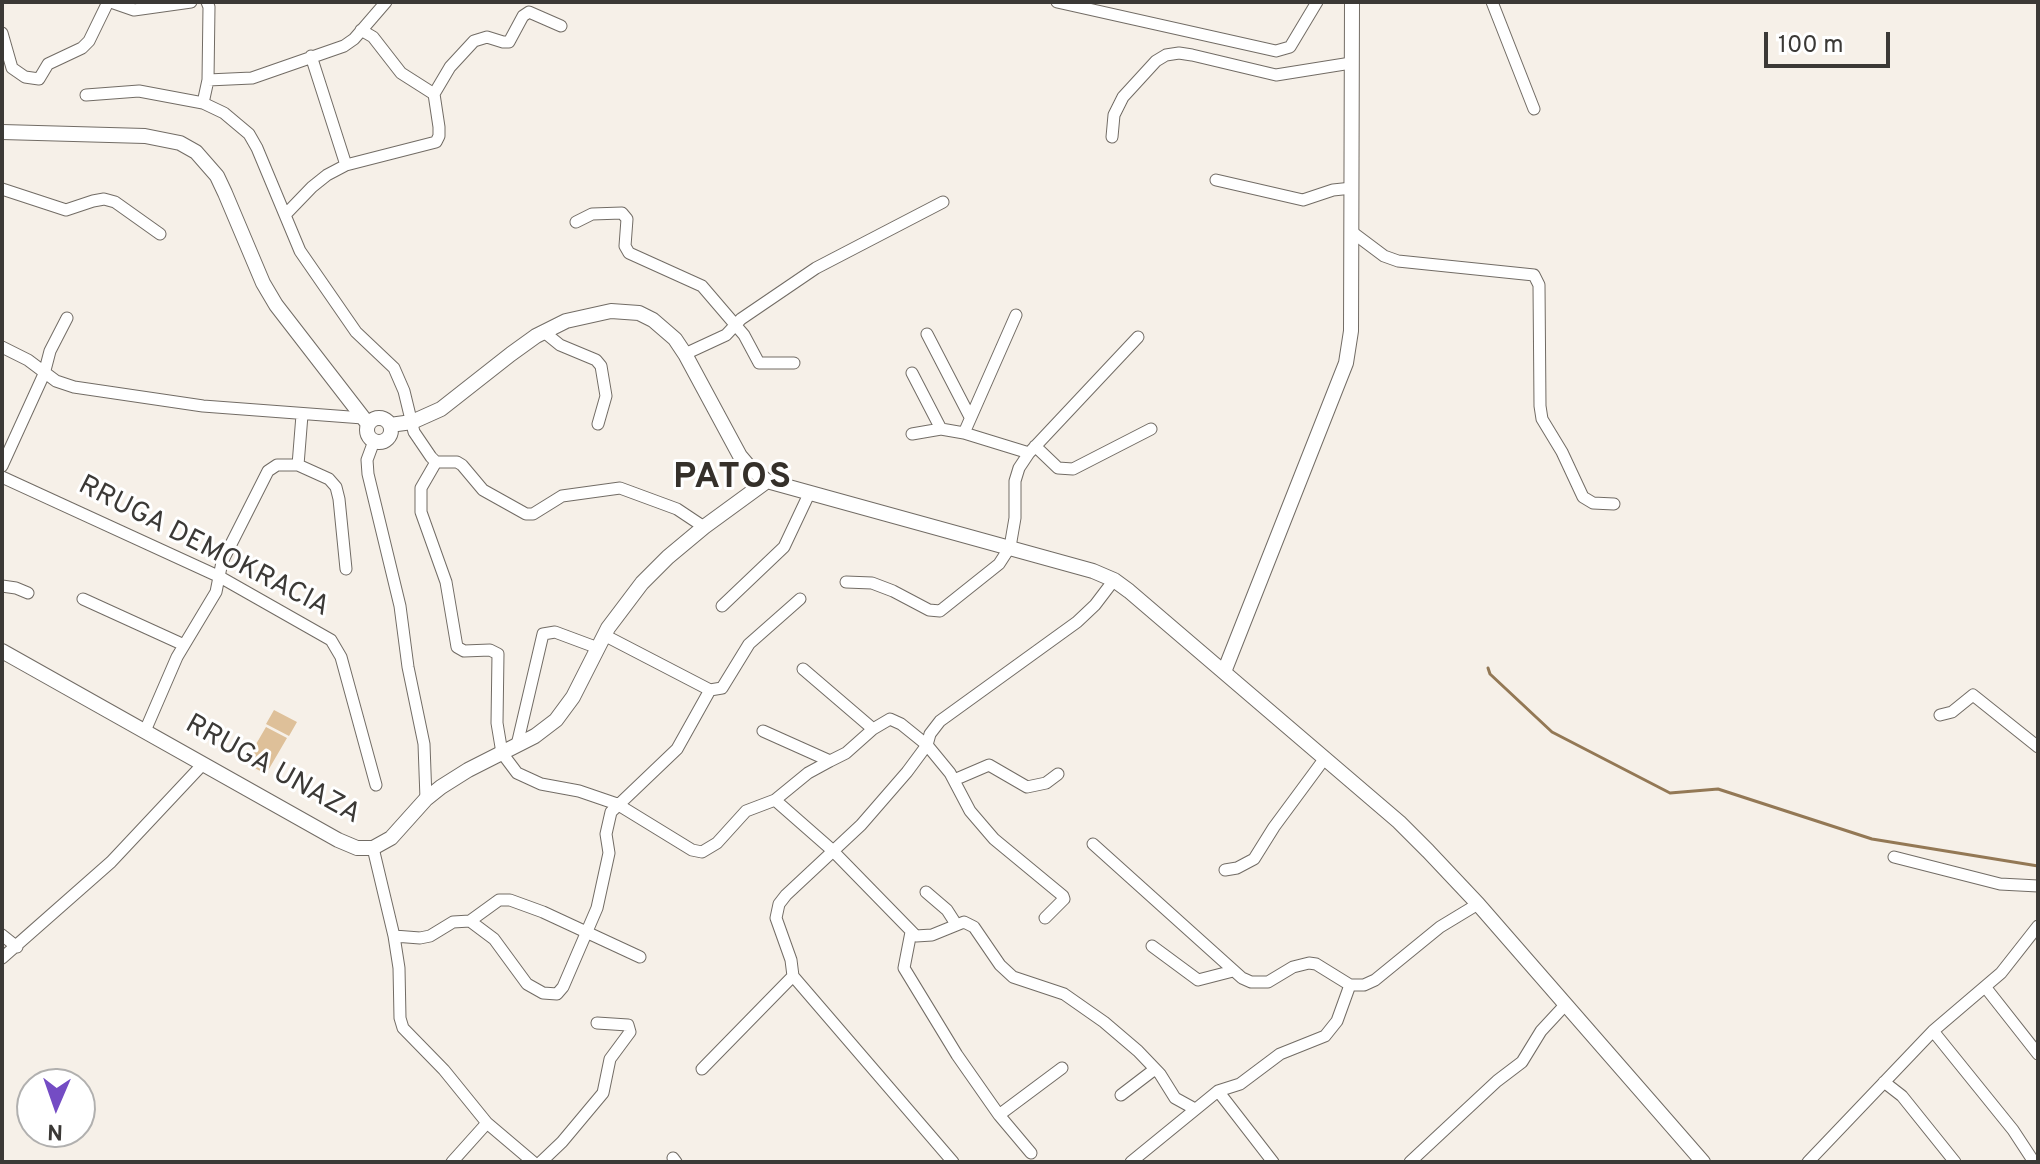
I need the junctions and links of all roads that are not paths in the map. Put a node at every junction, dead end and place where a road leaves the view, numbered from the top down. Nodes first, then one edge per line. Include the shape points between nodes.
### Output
1 (110, 2) edge
2 (191, 2) edge
3 (207, 2) edge
4 (386, 2) edge
5 (1057, 2) edge
6 (1317, 2) edge
7 (1352, 2) edge
8 (1492, 2) edge
9 (561, 26) dead end
10 (361, 30) junction
11 (2, 33) edge
12 (311, 56) junction
13 (1351, 63) junction
14 (208, 80) junction
15 (434, 94) junction
16 (86, 95) dead end
17 (203, 103) junction
18 (1534, 109) dead end
19 (2, 132) edge
20 (1112, 137) dead end
21 (346, 165) junction
22 (1216, 180) dead end
23 (1352, 188) junction
24 (2, 189) edge
25 (2, 197) edge
26 (943, 202) dead end
27 (285, 215) junction
28 (576, 222) dead end
29 (1352, 232) junction
30 (160, 234) dead end
31 (1016, 315) dead end
32 (67, 318) dead end
33 (736, 325) junction
34 (544, 332) junction
35 (927, 334) dead end
36 (1138, 337) dead end
37 (2, 347) edge
38 (685, 354) junction
39 (794, 363) dead end
40 (912, 373) dead end
41 (44, 374) junction
42 (302, 415) junction
43 (970, 417) junction
44 (366, 421) junction
45 (412, 422) junction
46 (598, 424) dead end
47 (390, 425) junction
48 (941, 429) junction
49 (1151, 429) dead end
50 (964, 433) junction
51 (912, 434) dead end
52 (374, 441) junction
53 (1032, 449) junction
54 (436, 462) junction
55 (298, 465) junction
56 (2, 466) edge
57 (2, 477) edge
58 (767, 481) junction
59 (809, 494) junction
60 (1614, 504) dead end
61 (704, 527) junction
62 (1010, 547) junction
63 (346, 569) dead end
64 (220, 577) junction
65 (1114, 580) junction
66 (846, 582) dead end
67 (2, 586) edge
68 (28, 593) dead end
69 (83, 599) dead end
70 (800, 599) dead end
71 (722, 606) dead end
72 (601, 641) junction
73 (184, 645) junction
74 (2, 651) edge
75 (803, 669) dead end
76 (1224, 672) junction
77 (710, 690) junction
78 (1940, 715) dead end
79 (873, 729) junction
80 (145, 731) junction
81 (763, 731) dead end
82 (517, 745) junction
83 (927, 745) junction
84 (2038, 747) edge
85 (502, 753) junction
86 (1325, 758) junction
87 (830, 761) junction
88 (203, 764) junction
89 (1058, 774) dead end
90 (954, 780) junction
91 (376, 785) dead end
92 (426, 799) junction
93 (775, 800) junction
94 (617, 804) junction
95 (1093, 844) dead end
96 (373, 848) junction
97 (832, 850) junction
98 (1894, 857) dead end
99 (1225, 870) dead end
100 (2038, 886) edge
101 (926, 892) dead end
102 (1478, 904) junction
103 (1045, 918) dead end
104 (470, 921) junction
105 (956, 924) junction
106 (2038, 926) edge
107 (588, 932) junction
108 (911, 932) junction
109 (2, 935) edge
110 (394, 936) junction
111 (1152, 946) dead end
112 (17, 947) junction
113 (640, 957) dead end
114 (2, 958) edge
115 (1233, 971) junction
116 (793, 976) junction
117 (1350, 985) junction
118 (1986, 988) junction
119 (1566, 1004) junction
120 (597, 1023) dead end
121 (1933, 1031) junction
122 (2038, 1054) edge
123 (1062, 1068) dead end
124 (702, 1069) dead end
125 (1155, 1069) junction
126 (1884, 1082) junction
127 (1218, 1091) junction
128 (1121, 1095) dead end
129 (1195, 1109) junction
130 (999, 1115) junction
131 (487, 1123) junction
132 (1031, 1153) dead end
133 (452, 1162) edge
134 (533, 1162) edge
135 (541, 1162) edge
136 (953, 1162) edge
137 (1131, 1162) edge
138 (1273, 1162) edge
139 (1410, 1162) edge
140 (1703, 1162) edge
141 (1808, 1162) edge
142 (1955, 1162) edge
143 (2034, 1162) edge

1 - 2 street via 134,10
1 - 11 street via 89,41 48,64 39,79 12,68
3 - 14 street
4 - 10 street
5 - 6 street via 1276,51 1290,47
7 - 13 main road
8 - 18 street
9 - 15 street via 529,12 509,42 487,37 474,41
10 - 12 street via 344,46
10 - 15 street via 373,37 401,73
12 - 14 street via 252,78
12 - 21 street
13 - 20 street via 1276,75 1192,55 1166,55 1123,97
13 - 23 main road
14 - 17 street
15 - 21 street via 436,142
16 - 17 street via 139,91
17 - 27 street via 249,134
19 - 44 main road via 145,136 196,152 217,176 276,305
21 - 27 street via 312,187
22 - 23 street via 1303,200
23 - 29 main road
24 - 25 street
24 - 30 street via 66,210 104,199 115,202
26 - 33 street via 816,268
27 - 45 street via 300,251 356,332 394,368
28 - 33 street via 592,214 622,213 627,219 626,250 702,286
29 - 60 street via 1398,261 1534,275 1539,285 1542,419 1583,497
29 - 76 main road via 1346,363
31 - 43 street
32 - 41 street
33 - 38 street
33 - 39 street via 759,363
34 - 38 main road via 579,316 625,311 653,320
34 - 45 main road via 441,409
34 - 46 street via 601,366 606,396
35 - 43 street
36 - 53 street
37 - 41 street
38 - 58 main road via 740,456
40 - 48 street
41 - 42 street via 74,387 119,395
41 - 56 street
42 - 44 street
42 - 55 street
43 - 50 street
44 - 47 main road via 380,418
44 - 52 main road
45 - 47 main road
45 - 54 street
47 - 52 main road via 388,438
48 - 50 street
48 - 51 street
49 - 53 street via 1073,469 1058,468
50 - 53 street
52 - 92 street via 368,474 400,606 424,744
53 - 62 street via 1015,481
54 - 61 street via 457,462 483,490 526,514 562,496 620,488 677,509
54 - 85 street via 421,488 421,512 446,582 457,647 498,654
55 - 63 street via 320,473 336,487
55 - 64 street via 277,465 268,471 222,562
57 - 64 street, RRUGA DEMOKRACIA
58 - 59 main road
58 - 61 main road, RRUGA UNAZA
59 - 62 main road
59 - 71 street via 784,547
61 - 72 main road, RRUGA UNAZA via 655,569
62 - 65 main road
62 - 66 street via 999,564 940,611 872,583
64 - 73 street
64 - 91 street, RRUGA DEMOKRACIA via 322,633 338,648
65 - 76 main road
65 - 83 street via 1077,622 940,721
67 - 68 street
69 - 73 street
70 - 77 street via 749,644 722,688
72 - 77 street
72 - 82 main road, RRUGA UNAZA via 556,720
72 - 82 street via 543,634
73 - 80 street
74 - 80 main road, RRUGA UNAZA
75 - 79 street
76 - 86 main road
77 - 94 street via 677,749
78 - 84 street via 1973,695
79 - 83 street via 895,720
79 - 87 street
80 - 88 main road, RRUGA UNAZA
81 - 87 street
82 - 85 main road, RRUGA UNAZA
83 - 90 street
83 - 97 street via 861,825
85 - 92 main road, RRUGA UNAZA
85 - 94 street via 510,767 529,779
86 - 99 street via 1254,859
86 - 102 main road via 1399,822
87 - 93 street
88 - 96 main road, RRUGA UNAZA via 338,840
88 - 112 street via 120,853
89 - 90 street via 1027,787 989,765
90 - 103 street via 970,811 994,839 1063,896
92 - 96 main road, RRUGA UNAZA via 391,838
93 - 94 street via 746,811 717,843 698,852
93 - 97 street
94 - 107 street via 608,819 609,853
95 - 115 street
96 - 110 street
97 - 108 street
97 - 116 street via 796,883 777,910
98 - 100 street via 2000,884
101 - 105 street
102 - 117 street via 1440,927 1375,980
102 - 119 main road
104 - 107 street via 504,899
104 - 107 street via 494,939 527,984 550,995 561,991
104 - 110 street via 453,922 420,938
105 - 108 street via 925,936
105 - 125 street via 974,927 1013,977 1064,994 1116,1031
106 - 118 street
107 - 113 street
108 - 130 street via 904,968
109 - 112 street
110 - 131 street via 403,1028
111 - 115 street via 1198,980
112 - 114 street
115 - 117 street via 1260,983 1309,963
116 - 124 street
116 - 136 street
117 - 127 street via 1337,1021 1325,1036 1280,1054 1240,1084
118 - 121 street
118 - 122 street
119 - 139 street via 1522,1062
119 - 140 main road
120 - 135 street via 628,1025 630,1032 610,1059 603,1093
121 - 126 street
121 - 143 street
123 - 130 street
125 - 128 street
125 - 129 street via 1175,1098
126 - 141 street
126 - 142 street via 1902,1096
127 - 129 street
127 - 138 street
129 - 137 street
130 - 132 street
131 - 133 street
131 - 134 street

